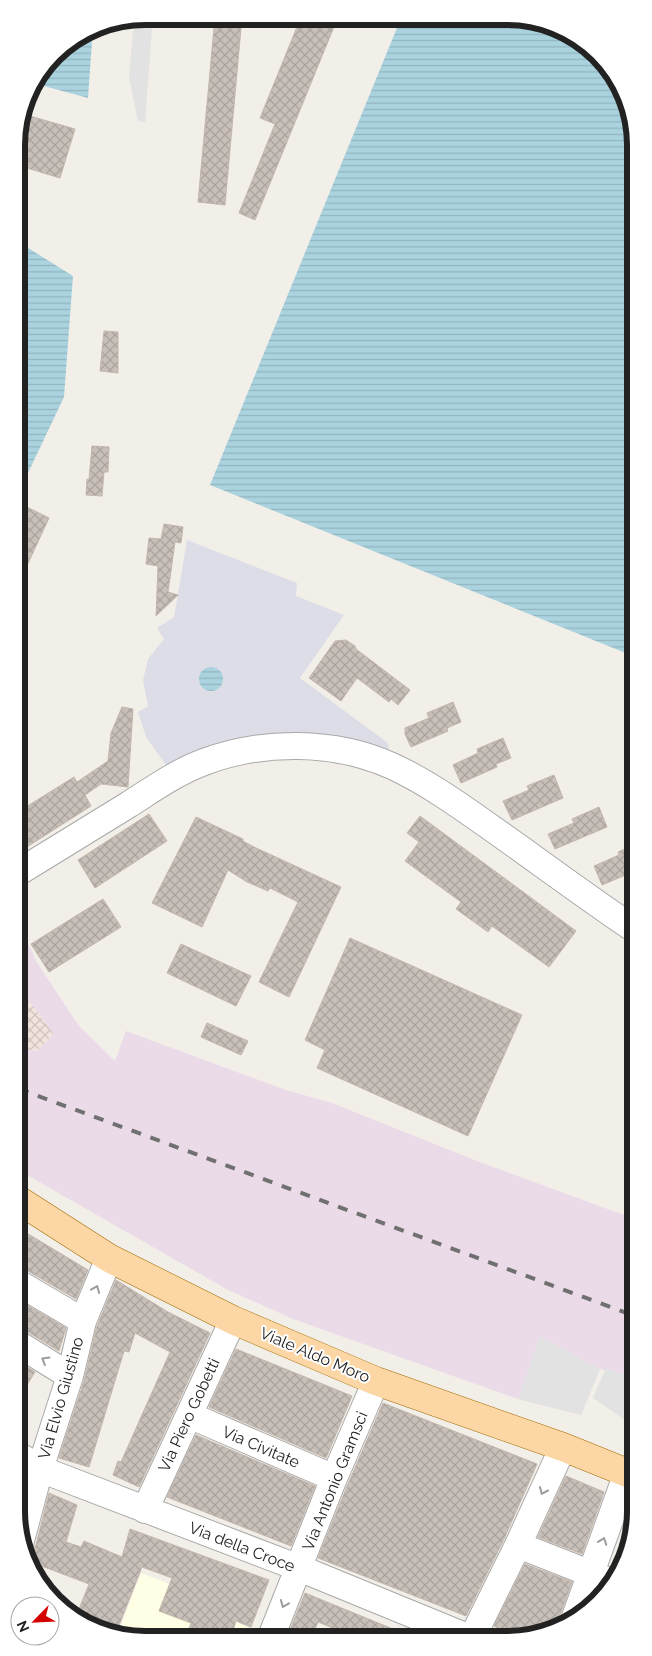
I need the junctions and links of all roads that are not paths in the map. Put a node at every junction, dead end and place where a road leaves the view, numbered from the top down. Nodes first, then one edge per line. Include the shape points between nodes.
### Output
1 (25, 868) edge
2 (627, 924) edge
3 (25, 1204) edge
4 (109, 1258) junction
5 (25, 1287) edge
6 (233, 1320) junction
7 (83, 1321) junction
8 (25, 1348) edge
9 (70, 1376) junction
10 (376, 1381) junction
11 (188, 1415) junction
12 (563, 1447) junction
13 (30, 1463) edge
14 (627, 1470) edge
15 (334, 1478) junction
16 (627, 1492) edge
17 (25, 1506) edge
18 (145, 1510) junction
19 (518, 1545) junction
20 (299, 1568) junction
21 (601, 1578) edge
22 (586, 1601) edge
23 (273, 1631) edge
24 (453, 1631) edge
25 (475, 1631) edge

1 - 2 street via 174,776 203,762 261,748 323,747 391,766 423,782
3 - 4 main road, Viale Aldo Moro
4 - 6 main road, Viale Aldo Moro
7 -> 4 street, Via Elvio Giustino
5 - 7 street
6 - 10 main road, Viale Aldo Moro
6 - 11 street, Via Piero Gobetti
7 - 9 street, Via Elvio Giustino
9 -> 8 street
9 - 13 street, Via Elvio Giustino
10 - 12 main road, Viale Aldo Moro
10 - 15 street, Via Antonio Gramsci
11 - 15 street, Via Civitate
11 - 18 street, Via Piero Gobetti
12 - 14 main road, Viale Aldo Moro
12 -> 19 street
13 - 17 street, Via Elvio Giustino
13 - 18 street, Via della Croce
15 - 20 street, Via Antonio Gramsci
21 -> 16 street
18 - 20 street, Via della Croce
19 - 21 street
19 - 25 street
20 -> 23 street, Via Antonio Gramsci
20 - 24 street, Via della Croce
21 - 22 street

